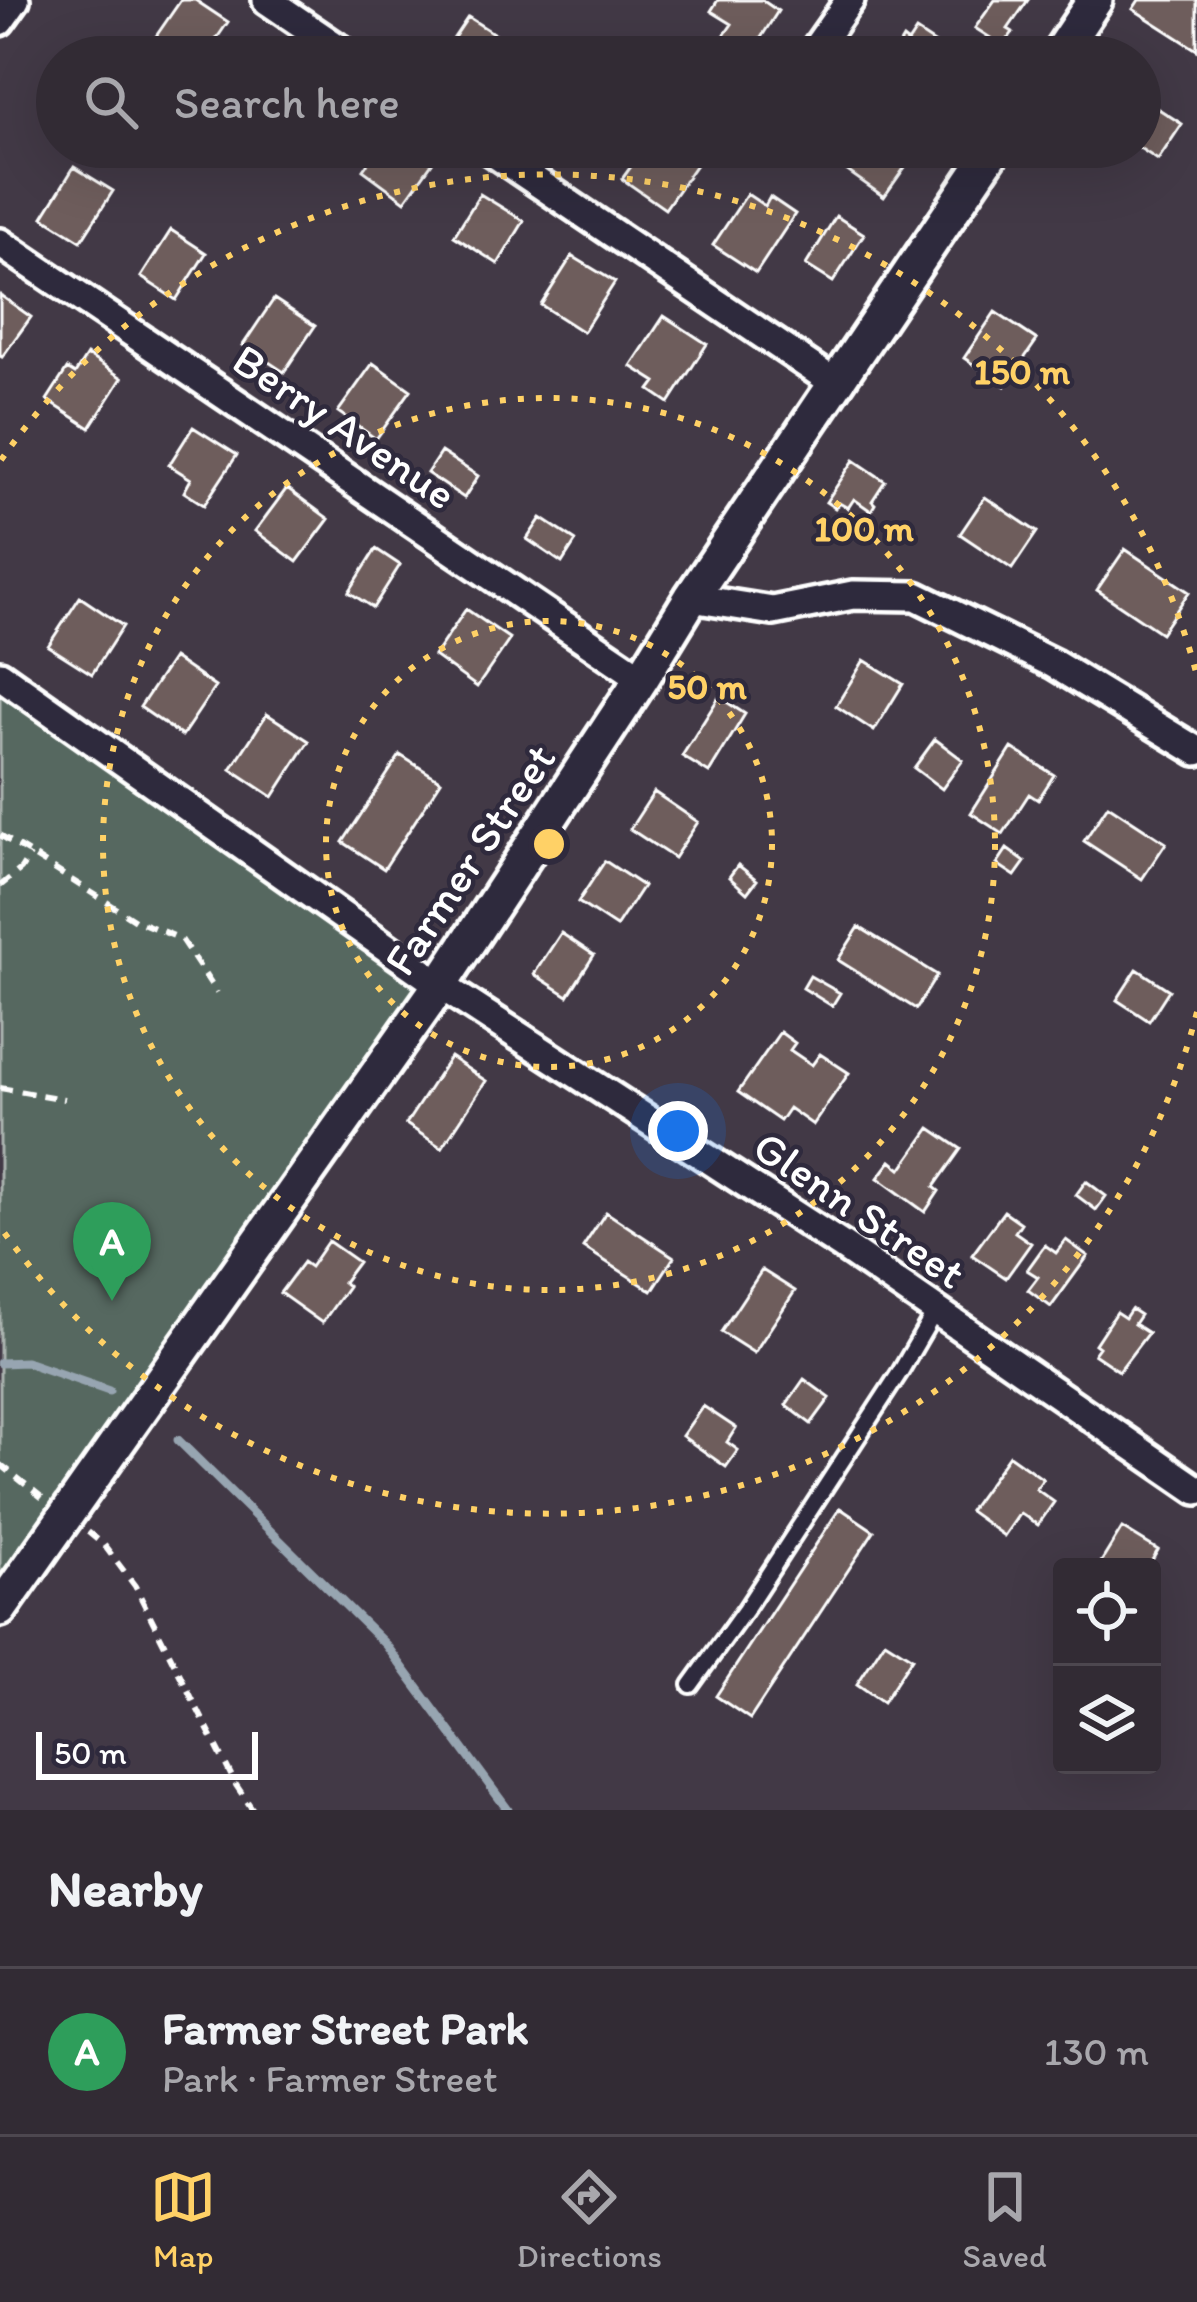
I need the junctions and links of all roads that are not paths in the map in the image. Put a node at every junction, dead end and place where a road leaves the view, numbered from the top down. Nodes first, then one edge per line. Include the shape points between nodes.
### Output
1 (15, 0) edge
2 (267, 0) edge
3 (850, 0) edge
4 (1095, 0) edge
5 (0, 20) edge
6 (320, 36) edge
7 (825, 36) edge
8 (1071, 36) edge
9 (516, 168) edge
10 (981, 168) edge
11 (0, 243) edge
12 (835, 383) junction
13 (691, 598) junction
14 (0, 676) edge
15 (643, 678) junction
16 (1197, 751) edge
17 (440, 985) junction
18 (936, 1310) junction
19 (1197, 1490) edge
20 (0, 1609) edge
21 (691, 1685) dead end

1 - 5 street
2 - 6 street
3 - 7 street
4 - 8 street
9 - 12 street
10 - 12 street, Farmer Street
11 - 15 street, Berry Avenue
12 - 13 street, Farmer Street
13 - 15 street, Farmer Street
13 - 16 street via 773,611 853,595 916,596 1054,664
14 - 17 street, Glenn Street
15 - 17 street, Farmer Street
17 - 18 street, Glenn Street
17 - 20 street, Farmer Street
18 - 19 street, Glenn Street
18 - 21 lane

